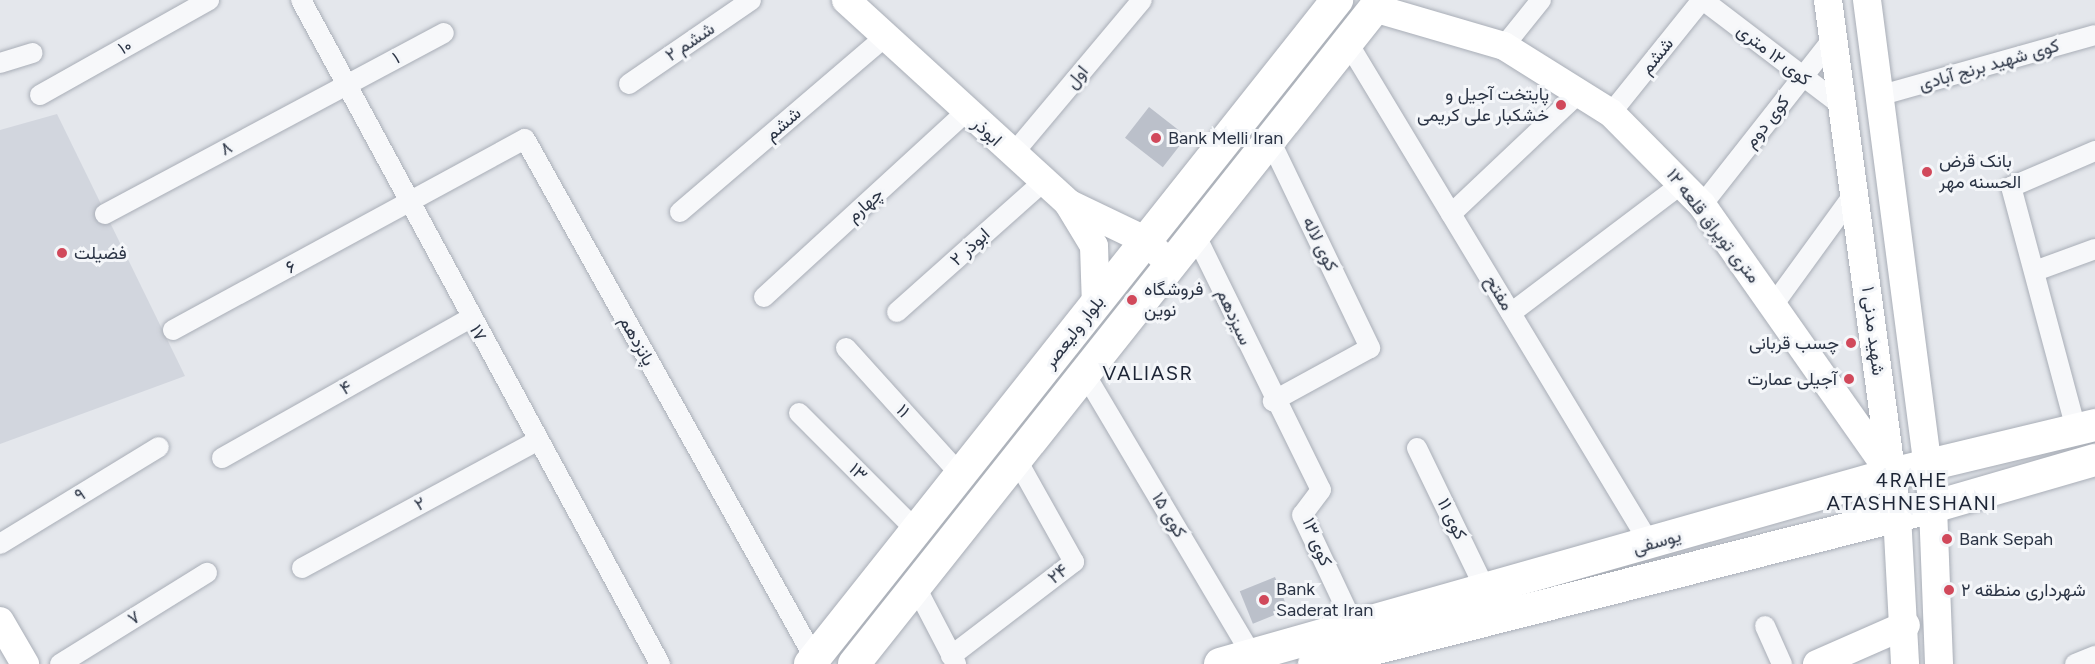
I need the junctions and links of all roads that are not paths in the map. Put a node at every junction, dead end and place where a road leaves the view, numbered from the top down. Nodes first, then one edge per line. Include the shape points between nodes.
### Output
1 (209, 0) edge
2 (301, 0) edge
3 (752, 0) edge
4 (846, 0) edge
5 (1142, 0) edge
6 (1540, 0) edge
7 (1703, 0) edge
8 (1828, 0) edge
9 (1867, 0) edge
10 (1328, 1) edge
11 (1377, 4) edge
12 (444, 33) dead end
13 (2095, 35) edge
14 (885, 37) junction
15 (1872, 37) junction
16 (1832, 40) junction
17 (1348, 43) junction
18 (1504, 46) junction
19 (32, 53) dead end
20 (0, 63) edge
21 (1803, 77) junction
22 (347, 83) junction
23 (629, 84) dead end
24 (1580, 92) junction
25 (40, 95) dead end
26 (1882, 95) junction
27 (1846, 109) junction
28 (966, 112) junction
29 (1611, 112) junction
30 (1270, 140) junction
31 (2095, 151) edge
32 (1012, 155) junction
33 (1043, 182) junction
34 (1684, 182) junction
35 (1856, 191) junction
36 (408, 203) junction
37 (1068, 203) junction
38 (1702, 205) junction
39 (680, 212) dead end
40 (105, 214) dead end
41 (1451, 214) junction
42 (1195, 234) junction
43 (1145, 240) junction
44 (2095, 249) edge
45 (1170, 264) junction
46 (2036, 271) junction
47 (764, 297) dead end
48 (1774, 304) junction
49 (1096, 306) junction
50 (897, 312) dead end
51 (1511, 313) junction
52 (470, 318) junction
53 (173, 330) dead end
54 (846, 348) dead end
55 (1085, 374) junction
56 (1273, 401) junction
57 (799, 413) dead end
58 (2086, 427) edge
59 (537, 441) junction
60 (159, 447) dead end
61 (1417, 448) dead end
62 (222, 458) dead end
63 (2095, 460) edge
64 (1018, 462) junction
65 (1927, 466) junction
66 (960, 474) junction
67 (1891, 474) junction
68 (1321, 490) joint
69 (1933, 507) junction
70 (1897, 515) junction
71 (917, 531) junction
72 (0, 544) edge
73 (1650, 544) junction
74 (302, 568) dead end
75 (207, 573) dead end
76 (917, 589) junction
77 (1491, 603) junction
78 (0, 621) edge
79 (1906, 625) junction
80 (1765, 626) dead end
81 (1356, 630) junction
82 (1252, 655) junction
83 (2095, 656) edge
84 (954, 660) edge
85 (812, 661) edge
86 (17, 662) edge
87 (60, 664) edge
88 (660, 664) edge
89 (854, 664) edge
90 (1220, 664) edge
91 (1314, 664) edge
92 (1782, 664) edge
93 (1817, 664) edge
94 (1905, 664) edge
95 (1939, 664) edge
96 (2075, 664) edge

1 - 25 street, ۱۰
2 - 22 street, ۱۷
3 - 23 street, ششم ۲
4 - 14 main road, ابوذر
5 - 32 street, اول
6 - 18 street
7 - 21 street, کوی ۱۲ متری
7 - 29 street, ششم
8 - 16 main road, شهید مدنی ۱
9 - 15 main road, شهید مدنی ۱
10 - 11 main road
10 - 43 main road, بلوار ولیعصر
11 - 17 main road, بلوار ولیعصر
11 - 18 main road, ۱۲ متری توپراق قلعه
12 - 22 street, ۱
13 - 26 street, کوی شهید برنج آبادی
14 - 28 main road, ابوذر
14 - 39 street, ششم
15 - 16 main road
15 - 26 main road, شهید مدنی ۱
16 - 21 street, کوی دوم
16 - 27 main road, شهید مدنی ۱
17 - 30 main road, بلوار ولیعصر
17 - 41 street, مفتح
18 - 24 main road, ۱۲ متری توپراق قلعه
19 - 20 street
21 - 27 street, کوی ۱۲ متری
21 - 38 street, کوی دوم
22 - 36 street, ۱۷
22 - 40 street, ۸
24 - 29 main road, ۱۲ متری توپراق قلعه
24 - 41 street
26 - 65 main road, شهید مدنی ۱
27 - 35 main road, شهید مدنی ۱
28 - 32 main road, ابوذر
28 - 47 street, چهارم
29 - 34 main road, ۱۲ متری توپراق قلعه
30 - 42 main road, بلوار ولیعصر
30 - 56 street, کوی لاله via 1370,348
31 - 46 street via 2011,187
32 - 33 main road, ابوذر
33 - 37 main road, ابوذر
33 - 50 street, ۲ ابوذر
34 - 38 main road, ۱۲ متری توپراق قلعه
34 - 51 street
35 - 48 street
35 - 67 main road, شهید مدنی ۱
36 - 52 street, ۱۷
36 - 53 street, ۶
36 - 85 street, پانزدهم via 525,139
37 - 43 main road, ابوذر
37 - 49 main road via 1094,246
38 - 48 main road, ۱۲ متری توپراق قلعه
41 - 51 street, مفتح
42 - 45 main road, بلوار ولیعصر
42 - 56 street, سیزدهم
43 - 45 main road, ابوذر
43 - 49 main road, بلوار ولیعصر
44 - 46 street
45 - 55 main road, بلوار ولیعصر
46 - 58 street
48 - 67 main road, ۱۲ متری توپراق قلعه
49 - 66 main road, بلوار ولیعصر
51 - 73 street, مفتح
52 - 59 street, ۱۷
52 - 62 street, ۴
54 - 66 street, ۱۱
55 - 64 main road, بلوار ولیعصر
55 - 82 street, کوی ۱۵
56 - 68 street, سیزدهم
57 - 71 street, ۱۳
58 - 65 main road, یوسفی
59 - 74 street, ۲
59 - 88 street, ۱۷
60 - 72 street, ۹
61 - 77 street, کوی ۱۱
63 - 69 main road, یوسفی
64 - 76 main road, بلوار ولیعصر
64 - 84 street, ۲۴ via 1074,562
65 - 67 main road, یوسفی
65 - 69 main road, شهید مدنی ۱
66 - 71 main road, بلوار ولیعصر
67 - 70 main road, شهید مدنی ۱
67 - 73 main road, یوسفی
68 - 81 street, کوی ۱۳ via 1302,515
69 - 70 main road, یوسفی
69 - 95 main road, شهید مدنی ۱
70 - 77 main road, یوسفی
70 - 79 main road, شهید مدنی ۱
71 - 85 main road, بلوار ولیعصر
73 - 77 main road, یوسفی
75 - 87 street, ۷
76 - 84 street
76 - 89 main road, بلوار ولیعصر
77 - 81 main road, یوسفی
77 - 91 main road, یوسفی
78 - 86 main road
79 - 93 main road
79 - 94 main road, شهید مدنی ۱
80 - 92 street
81 - 82 main road, یوسفی
82 - 90 main road, یوسفی
83 - 96 street

